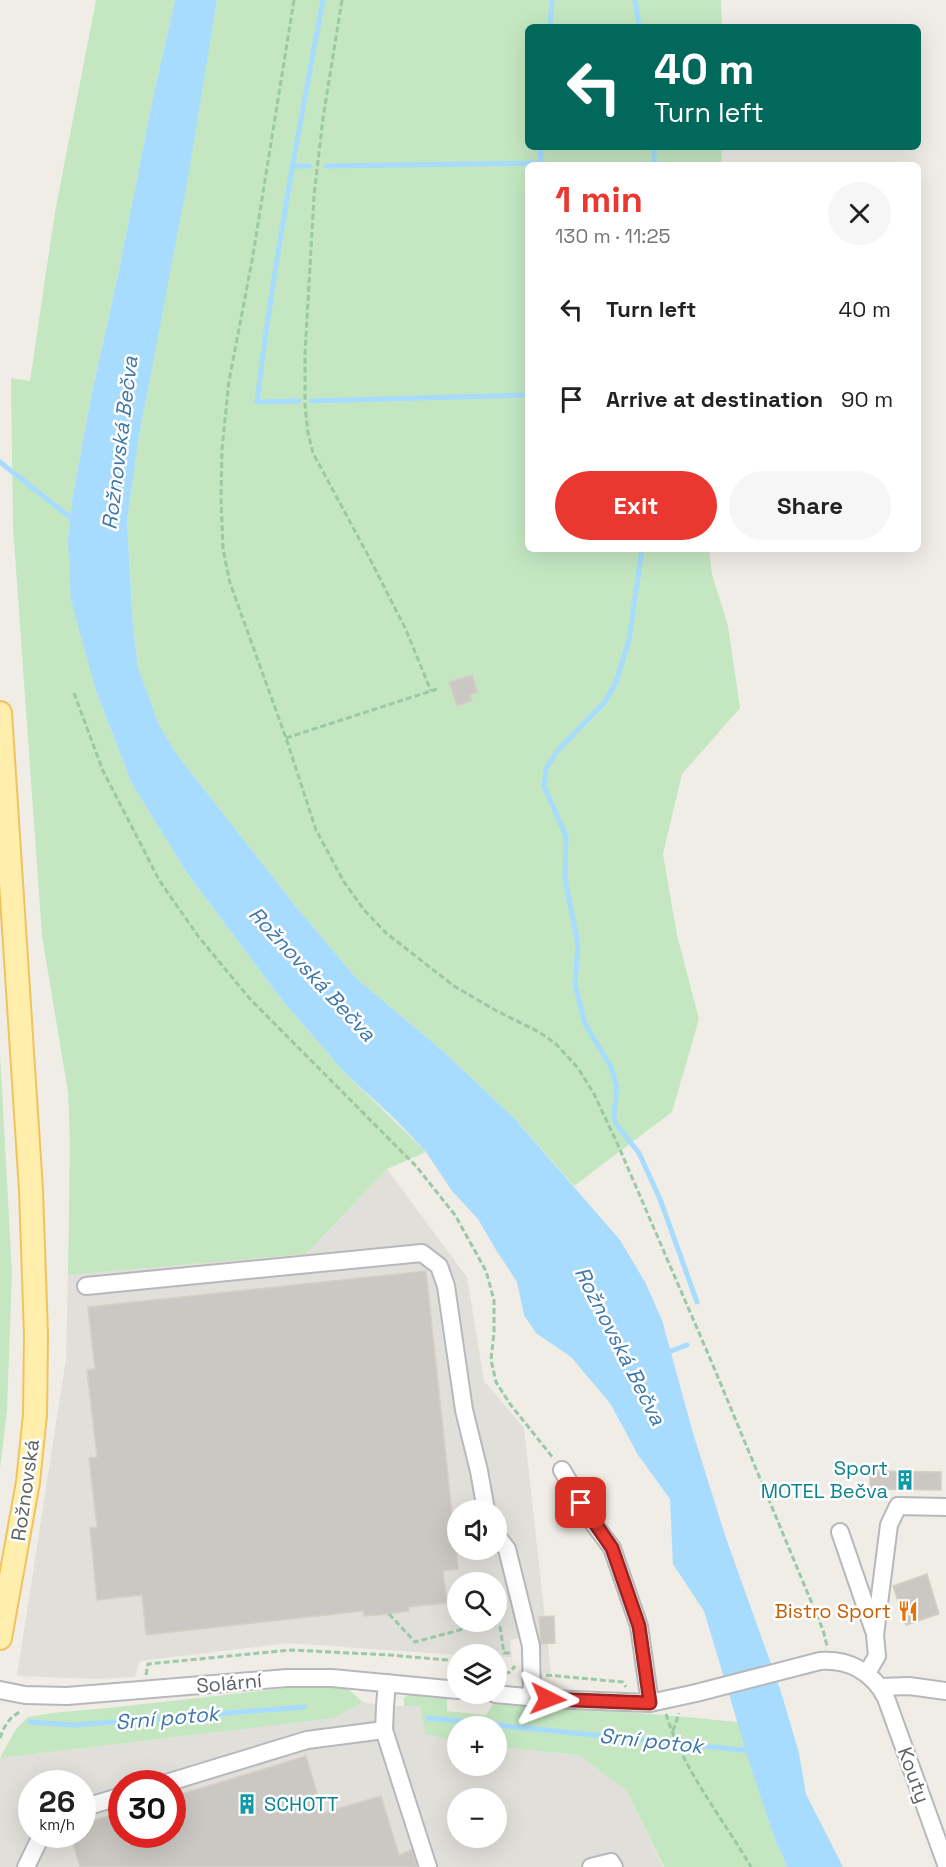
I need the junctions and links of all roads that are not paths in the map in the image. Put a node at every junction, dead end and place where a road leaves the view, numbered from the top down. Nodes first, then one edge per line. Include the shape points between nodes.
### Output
1 (0, 713) edge
2 (86, 1286) dead end
3 (562, 1470) road end
4 (484, 1500) edge
5 (946, 1507) edge
6 (840, 1532) dead end
7 (507, 1549) edge
8 (875, 1635) junction
9 (0, 1638) edge
10 (867, 1673) junction
11 (387, 1683) junction
12 (880, 1687) junction
13 (447, 1689) edge
14 (0, 1690) edge
15 (946, 1691) edge
16 (507, 1695) edge
17 (532, 1697) junction
18 (650, 1703) junction
19 (384, 1730) junction
20 (186, 1777) edge
21 (35, 1848) edge
22 (946, 1863) edge
23 (26, 1867) edge
24 (428, 1867) edge
25 (591, 1867) edge
26 (614, 1867) edge

1 - 9 main road, Rožnovská via 36,1291 35,1415 28,1482
2 - 4 street via 422,1253 439,1266 446,1287 464,1410
3 - 18 street via 612,1548 639,1626
5 - 8 street via 898,1506 889,1525
6 - 8 street
7 - 17 street via 531,1646
8 - 10 street via 877,1656
10 - 12 street, Kouty
10 - 18 street, Kouty via 847,1663 827,1661
11 - 13 street, Solární
11 - 14 street, Solární via 287,1678 45,1696
11 - 19 street
12 - 15 street
12 - 22 street, Kouty
16 - 17 street
17 - 18 street
19 - 20 street via 307,1740
19 - 24 street
21 - 23 street
25 - 26 street via 611,1862

